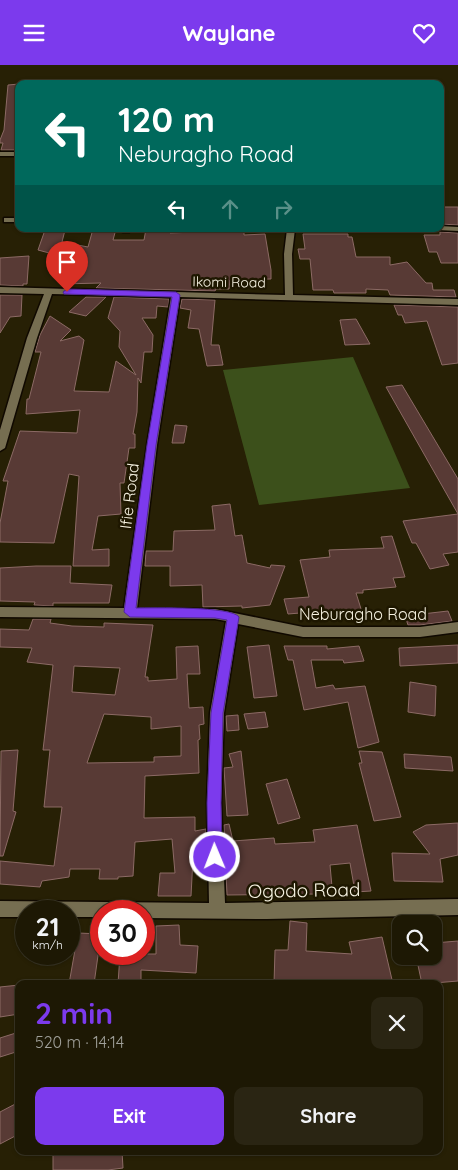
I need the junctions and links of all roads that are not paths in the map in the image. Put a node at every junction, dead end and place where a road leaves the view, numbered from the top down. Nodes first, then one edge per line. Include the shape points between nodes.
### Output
1 (0, 154) edge
2 (15, 154) edge
3 (7, 220) dead end
4 (15, 220) edge
5 (444, 228) edge
6 (458, 229) edge
7 (291, 232) edge
8 (0, 290) edge
9 (49, 291) junction
10 (176, 295) junction
11 (289, 297) junction
12 (458, 302) edge
13 (0, 448) edge
14 (0, 612) edge
15 (130, 612) junction
16 (233, 617) junction
17 (458, 627) edge
18 (458, 907) edge
19 (0, 909) edge
20 (217, 911) junction

1 - 2 street
3 - 4 street
5 - 6 street
7 - 11 street
8 - 9 street, Ikomi Road
9 - 10 street, Ikomi Road
9 - 13 street
10 - 11 street, Ikomi Road
10 - 15 street, Ifie Road
11 - 12 street, Ikomi Road
14 - 15 street, Neburagho Road
15 - 16 street, Neburagho Road
16 - 17 street, Neburagho Road via 303,632 420,631
16 - 20 street via 217,713 214,803
18 - 20 street, Ogodo Road
19 - 20 street, Ogodo Road

